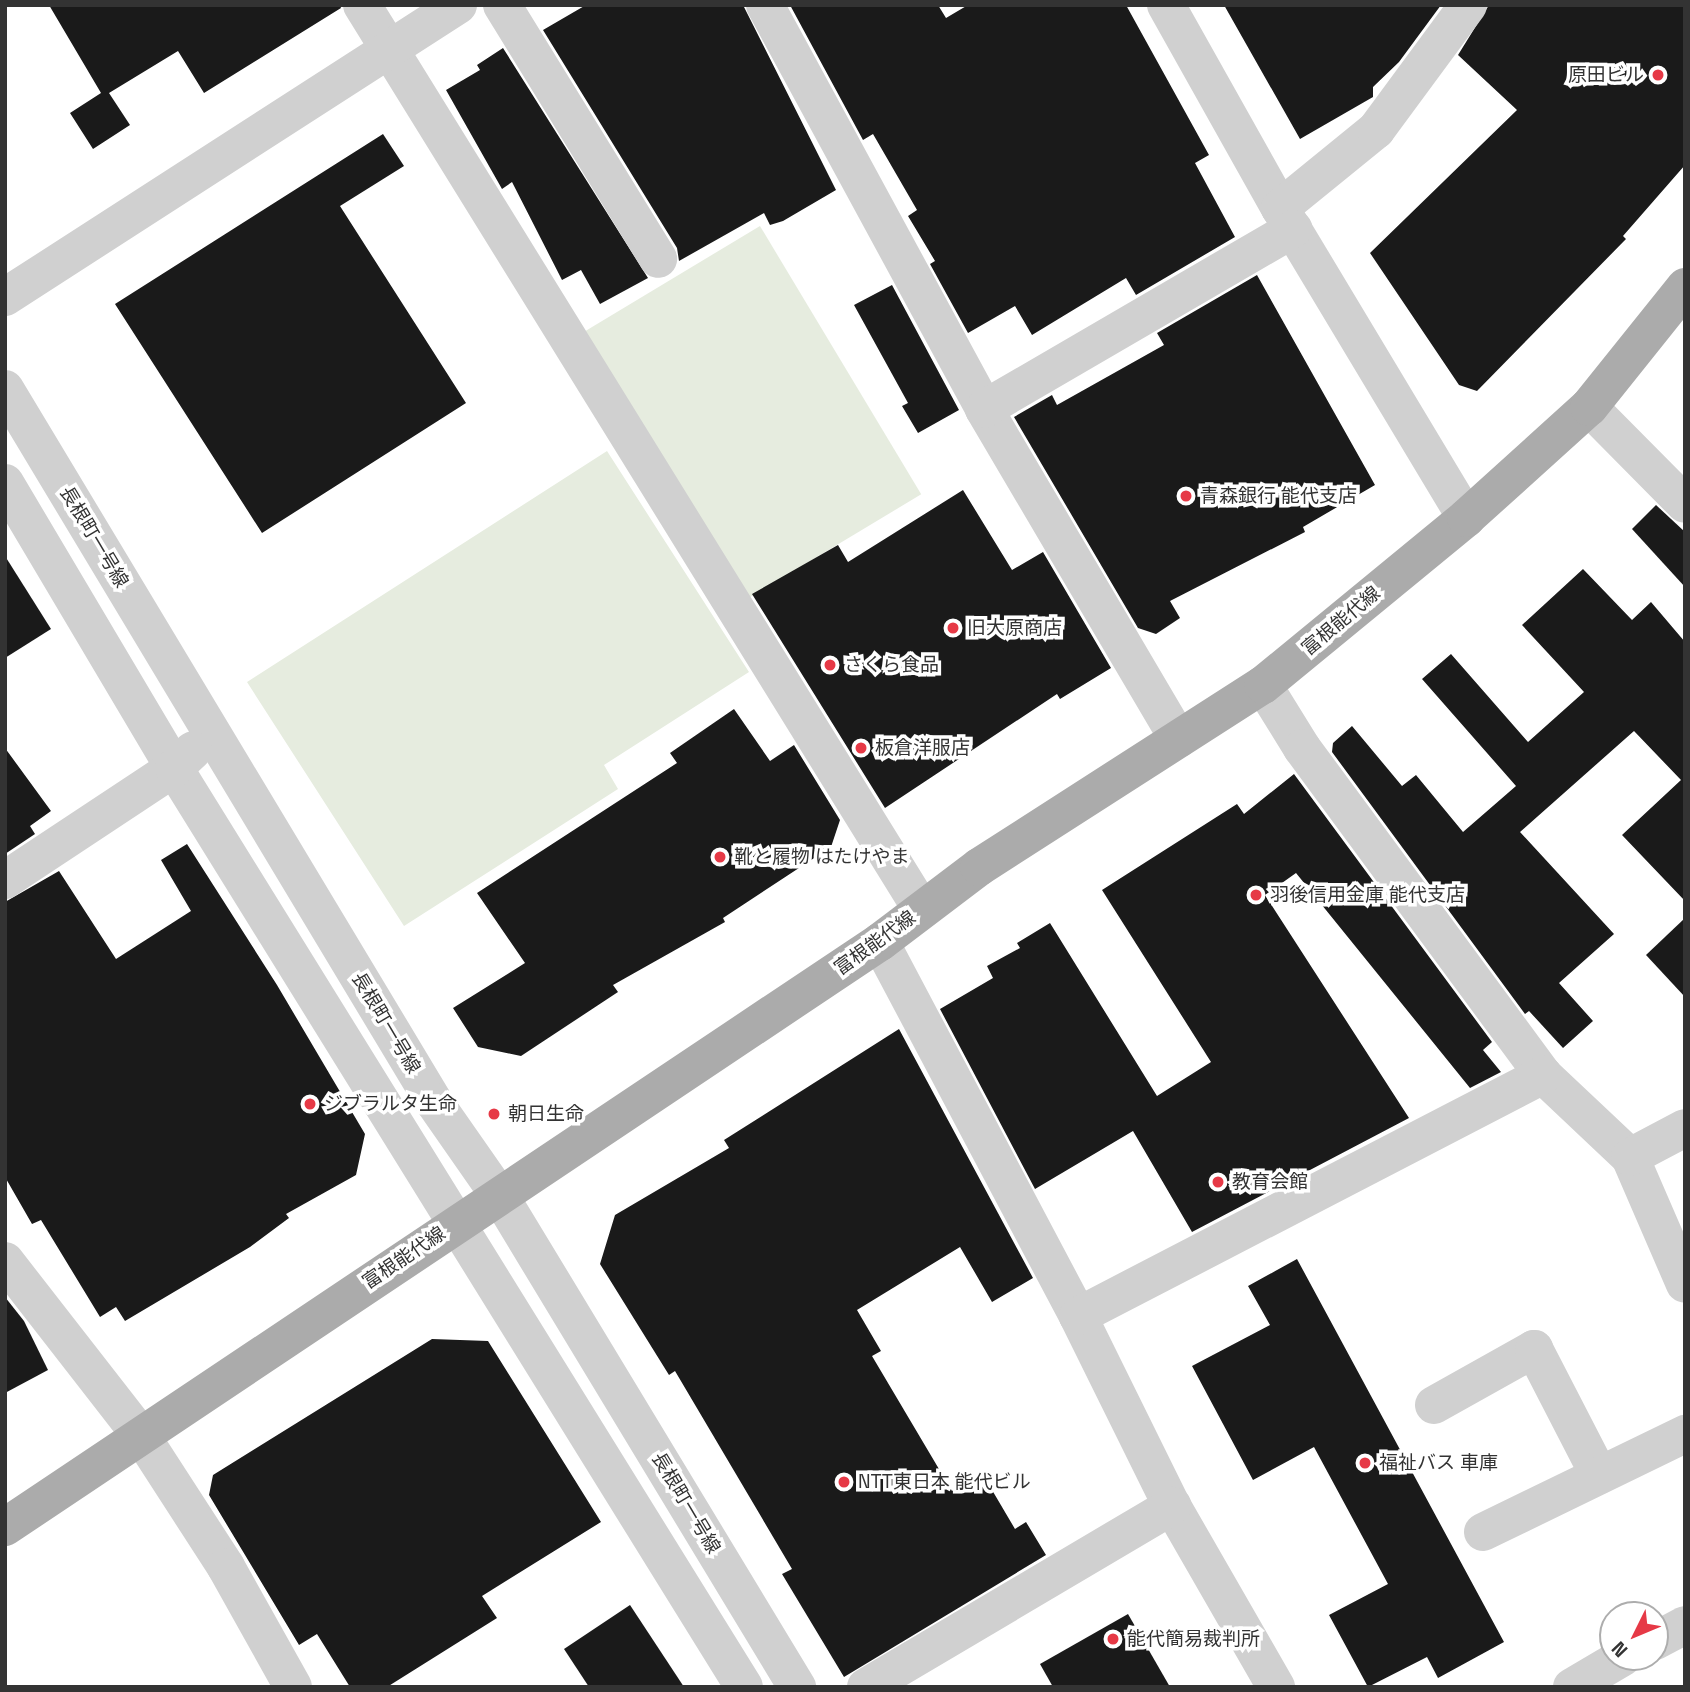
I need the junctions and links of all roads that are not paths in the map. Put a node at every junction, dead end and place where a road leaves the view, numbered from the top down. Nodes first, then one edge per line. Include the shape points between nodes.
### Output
1 (362, 5) edge
2 (458, 5) edge
3 (502, 5) edge
4 (765, 5) edge
5 (1166, 5) edge
6 (1468, 5) edge
7 (388, 50) junction
8 (1286, 218) junction
9 (658, 259) dead end
10 (1685, 287) edge
11 (5, 297) edge
12 (5, 389) edge
13 (1589, 407) junction
14 (984, 409) junction
15 (5, 482) edge
16 (1685, 504) edge
17 (1466, 518) junction
18 (1263, 685) junction
19 (212, 733) junction
20 (1178, 739) junction
21 (174, 768) junction
22 (5, 880) edge
23 (922, 910) junction
24 (880, 942) junction
25 (1543, 1075) junction
26 (1685, 1128) edge
27 (1630, 1157) junction
28 (500, 1198) junction
29 (458, 1222) junction
30 (5, 1261) edge
31 (1685, 1284) edge
32 (1078, 1316) junction
33 (1434, 1405) dead end
34 (1685, 1434) edge
35 (142, 1437) junction
36 (1599, 1475) junction
37 (1172, 1506) junction
38 (5, 1527) edge
39 (1483, 1531) dead end
40 (1685, 1625) edge
41 (1669, 1634) edge
42 (1599, 1671) edge
43 (293, 1687) edge
44 (744, 1687) edge
45 (797, 1687) edge
46 (866, 1687) edge
47 (1276, 1687) edge
48 (1572, 1687) edge

1 - 7 street
2 - 7 street
3 - 9 street
4 - 14 street
5 - 8 street
6 - 8 street via 1376,130
7 - 11 street
7 - 23 street
8 - 14 street
8 - 17 street
10 - 13 main road, 富根能代線
12 - 19 street, 長根町一号線
13 - 16 street
13 - 17 main road, 富根能代線
14 - 20 street
15 - 21 street
17 - 18 main road, 富根能代線
18 - 20 main road, 富根能代線
18 - 25 street via 1302,748
19 - 21 street
19 - 28 street, 長根町一号線 via 434,1102
20 - 23 main road, 富根能代線 via 979,867
21 - 22 street
21 - 29 street
23 - 24 main road, 富根能代線
24 - 28 main road, 富根能代線
24 - 32 street
25 - 27 street
25 - 32 street
26 - 27 street
27 - 31 street
28 - 29 main road, 富根能代線
28 - 45 street, 長根町一号線
29 - 35 main road, 富根能代線
29 - 44 street
30 - 35 street
32 - 37 street
33 - 36 street via 1534,1349
34 - 36 street
35 - 38 main road, 富根能代線
35 - 43 street via 226,1567
36 - 39 street
37 - 46 street
37 - 47 street
40 - 41 street
42 - 48 street

